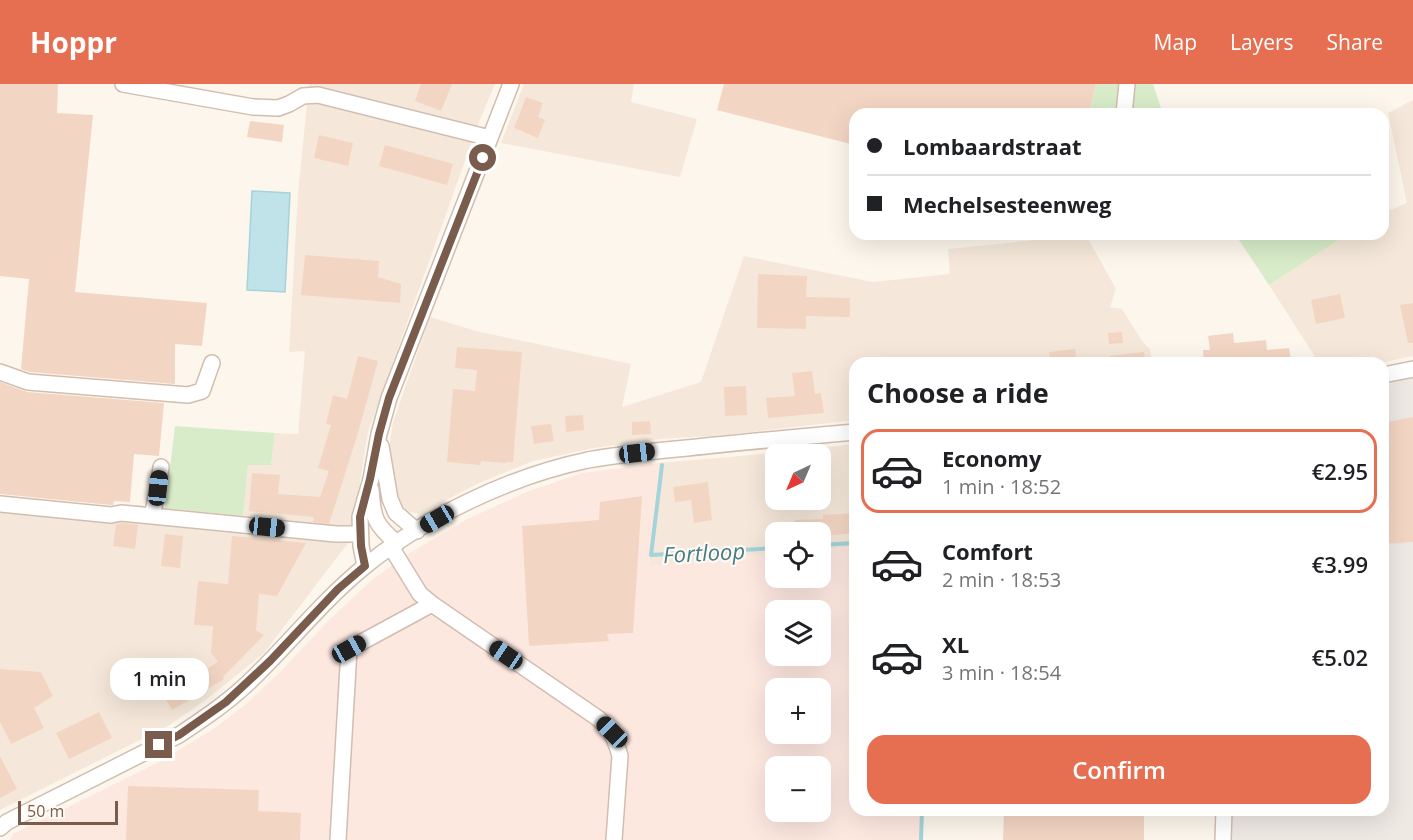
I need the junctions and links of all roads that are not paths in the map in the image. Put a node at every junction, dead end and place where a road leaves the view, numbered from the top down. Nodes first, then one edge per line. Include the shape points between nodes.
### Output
1 (123, 84) edge
2 (511, 84) edge
3 (1127, 84) edge
4 (1125, 108) edge
5 (490, 138) junction
6 (212, 363) dead end
7 (1413, 369) edge
8 (0, 372) edge
9 (1389, 374) edge
10 (849, 433) edge
11 (379, 434) junction
12 (161, 467) dead end
13 (370, 479) junction
14 (0, 504) edge
15 (152, 516) junction
16 (417, 531) junction
17 (360, 534) junction
18 (394, 545) junction
19 (365, 566) junction
20 (432, 604) junction
21 (1224, 816) edge
22 (0, 828) edge
23 (338, 840) edge
24 (614, 840) edge
25 (1223, 840) edge

1 - 5 street via 253,107 278,108 303,96 318,95
2 - 5 street
3 - 4 street
5 - 11 street via 389,398
6 - 8 street via 201,391 188,395 28,382
7 - 9 street
10 - 16 street via 588,460 490,492
11 - 13 street
11 - 16 street via 390,499 396,513
12 - 15 street
13 - 17 street via 360,517
13 - 18 street via 372,510
14 - 15 street
15 - 17 street
16 - 18 street
17 - 19 street
18 - 19 street
18 - 20 street via 420,594
19 - 22 street via 247,684 210,714 179,735
20 - 23 street via 349,649
20 - 24 street via 599,719 612,732 620,756
21 - 25 street

